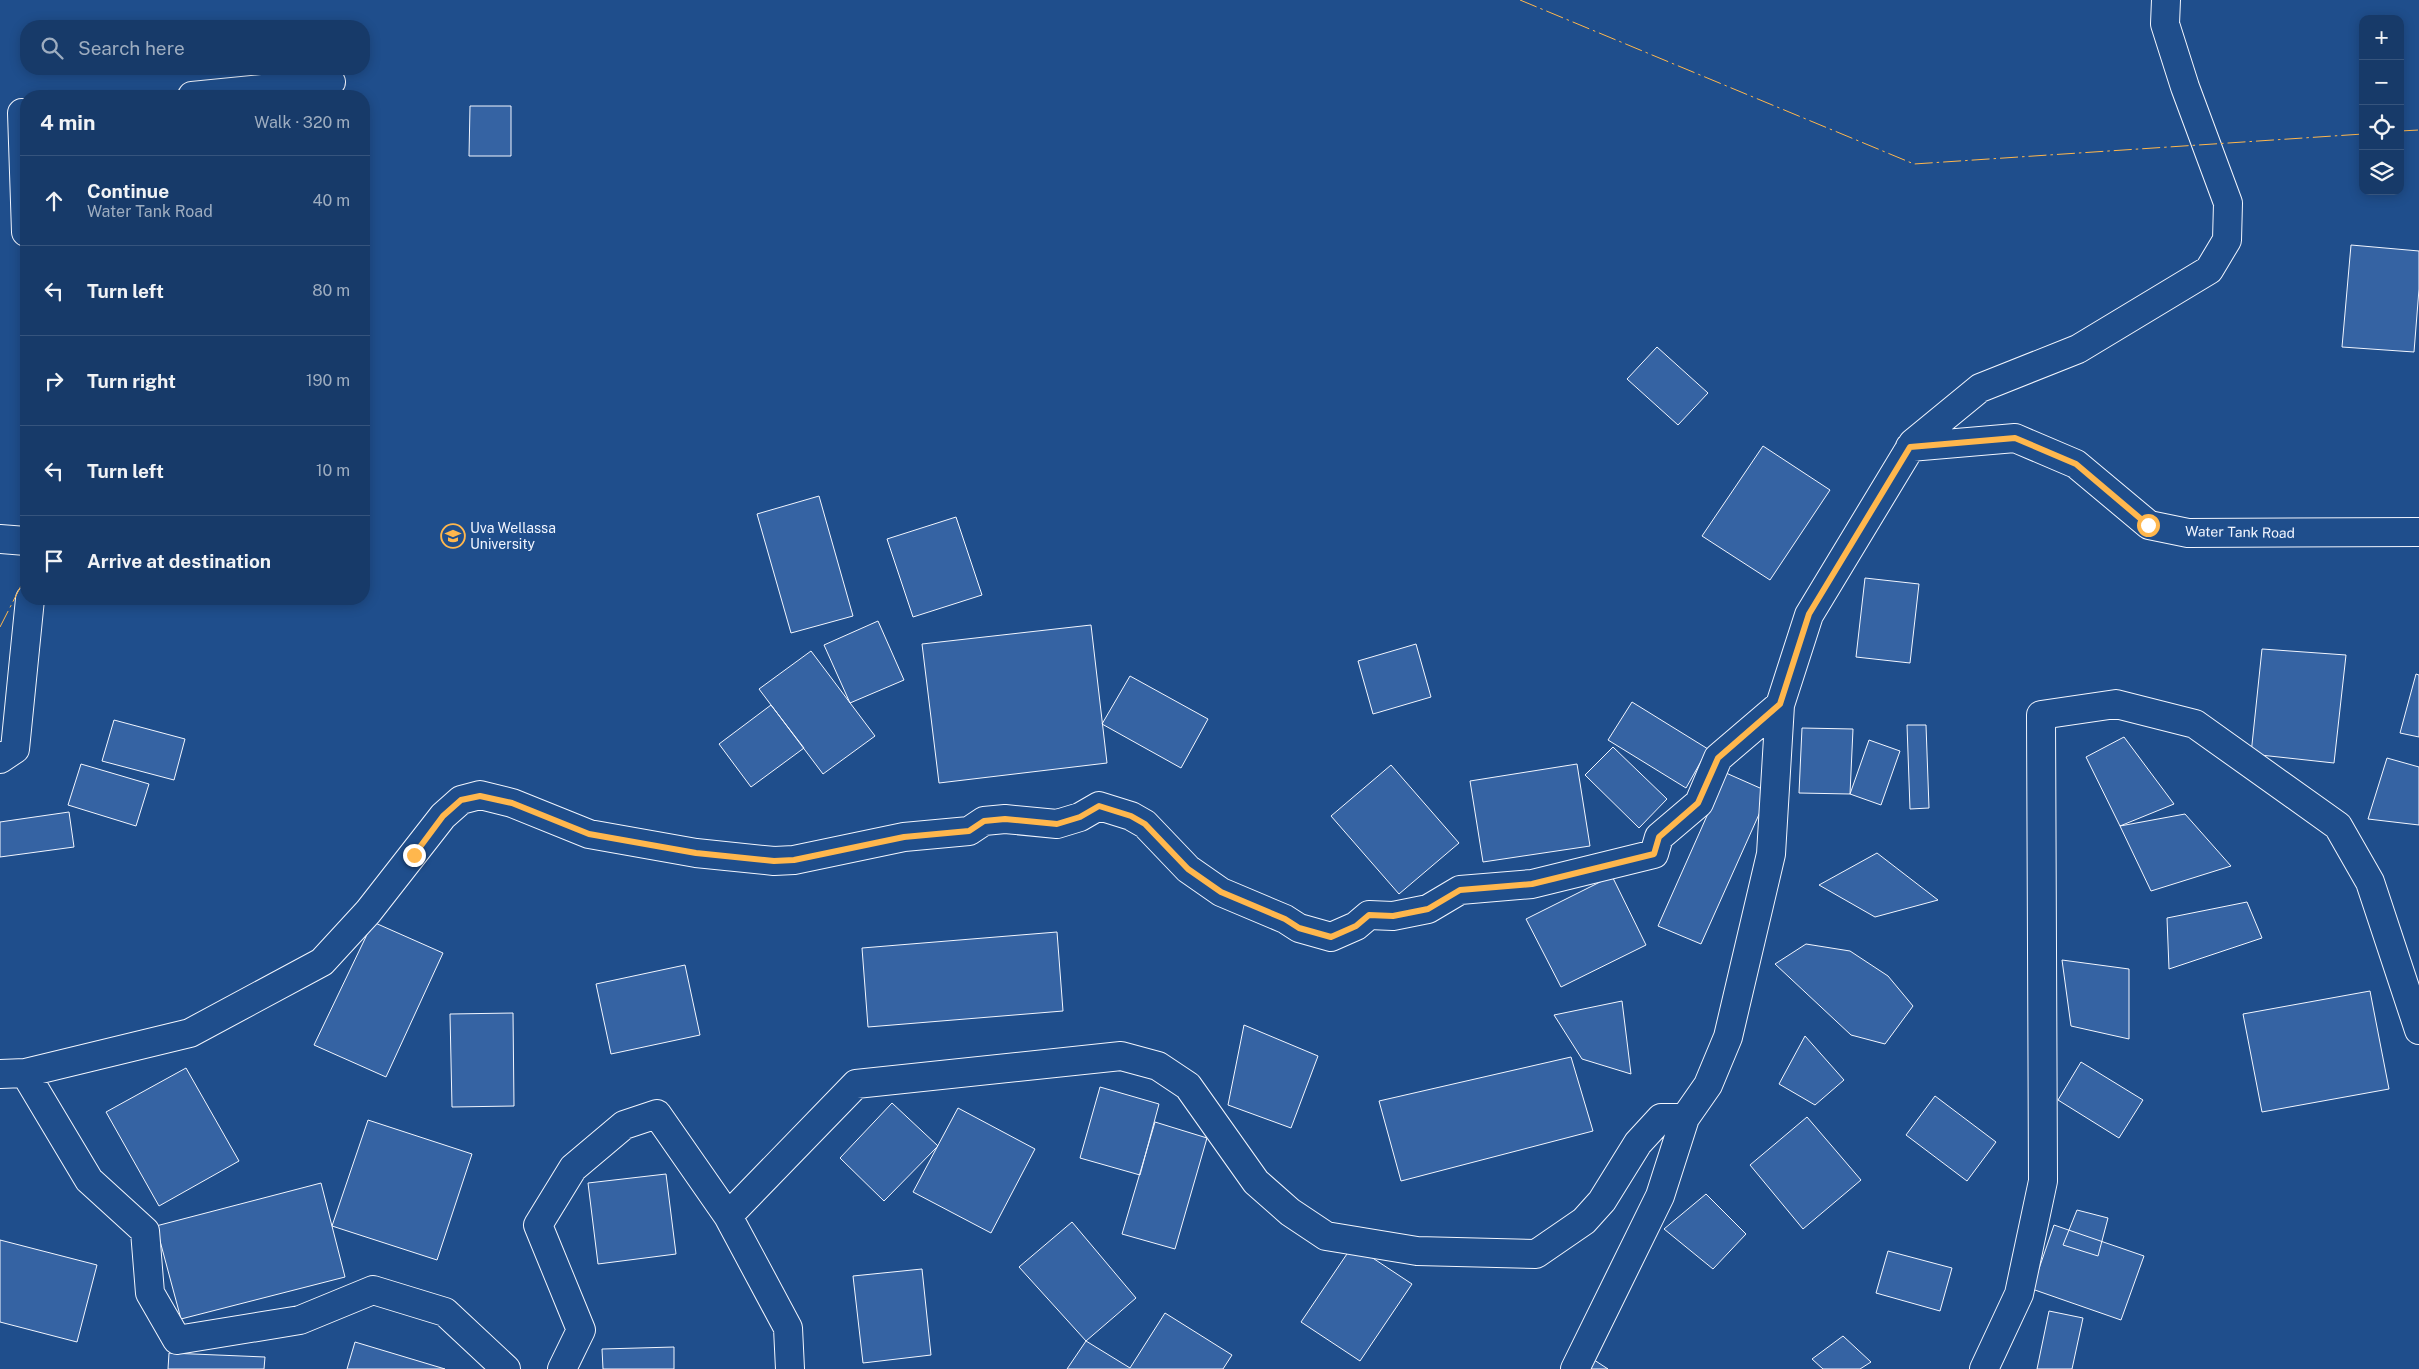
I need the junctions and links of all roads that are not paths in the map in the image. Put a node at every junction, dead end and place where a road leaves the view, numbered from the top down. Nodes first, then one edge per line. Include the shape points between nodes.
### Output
1 (2166, 0) edge
2 (331, 82) dead end
3 (252, 90) edge
4 (16, 114) edge
5 (20, 161) edge
6 (1911, 445) junction
7 (2419, 532) edge
8 (0, 539) edge
9 (20, 540) edge
10 (29, 605) edge
11 (1780, 704) junction
12 (0, 759) edge
13 (2419, 1030) edge
14 (12, 1073) edge
15 (1685, 1118) junction
16 (728, 1216) junction
17 (506, 1369) edge
18 (562, 1369) edge
19 (790, 1369) edge
20 (1575, 1369) edge
21 (1984, 1369) edge

1 - 6 street via 2165,24 2228,203 2227,240 2209,270 2078,349 1980,388
2 - 3 street
4 - 5 street
6 - 7 street, Water Tank Road via 2015,438 2076,464 2148,525 2188,533
6 - 11 street via 1809,614
8 - 9 street
10 - 12 street via 15,749
11 - 14 street via 1718,758 1698,803 1659,837 1654,854 1532,884 1460,890 1428,909 1393,916 1369,915 1356,926 1331,937 1299,928 1221,892 1188,869 1145,824 1099,806 1080,817 1057,824 1005,819 984,821 969,831 904,837 794,860 774,861 696,853 589,834 512,803 480,796 461,800 443,816 368,912 322,962 190,1033
11 - 15 street via 1771,854 1728,1037 1708,1085
13 - 21 street via 2370,882 2338,826 2195,724 2116,704 2041,715 2043,1181 2019,1294
14 - 17 street via 89,1180 145,1231 150,1293 177,1340 300,1320 373,1290 445,1312
15 - 16 street via 1661,1118 1638,1143 1602,1201 1584,1221 1536,1254 1417,1252 1326,1236 1290,1212 1256,1182 1188,1086 1158,1066 1121,1056 856,1084
15 - 20 street via 1660,1196
16 - 18 street via 657,1114 624,1125 573,1168 538,1225 581,1330
16 - 19 street via 788,1328

